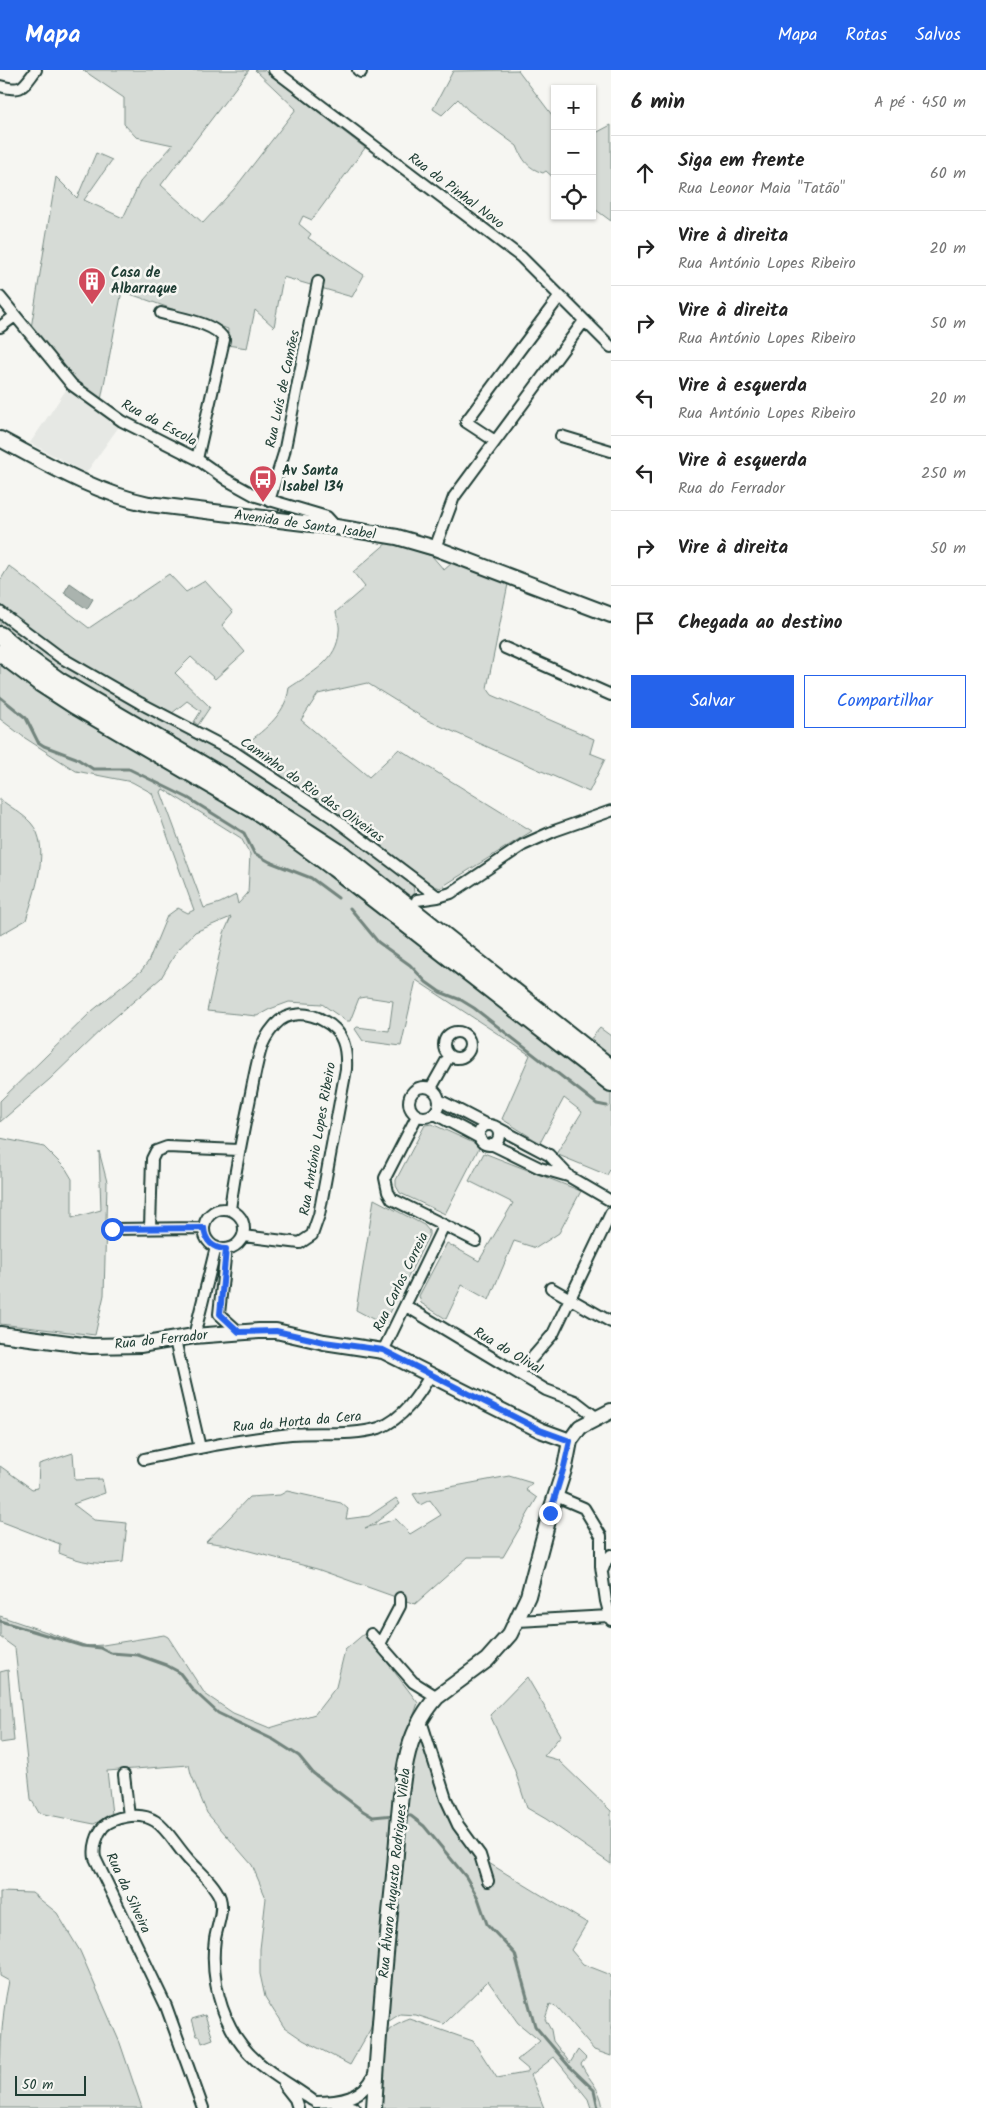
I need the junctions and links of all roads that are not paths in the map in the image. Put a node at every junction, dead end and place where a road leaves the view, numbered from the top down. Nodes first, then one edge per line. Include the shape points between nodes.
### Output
1 (36, 70) edge
2 (274, 70) edge
3 (0, 86) edge
4 (318, 282) dead end
5 (560, 296) junction
6 (0, 297) edge
7 (161, 313) dead end
8 (15, 316) junction
9 (584, 321) junction
10 (0, 327) edge
11 (611, 346) edge
12 (561, 436) dead end
13 (0, 439) edge
14 (495, 441) junction
15 (611, 451) edge
16 (197, 459) junction
17 (269, 501) junction
18 (336, 527) junction
19 (435, 548) junction
20 (0, 612) edge
21 (611, 615) edge
22 (0, 635) edge
23 (505, 648) dead end
24 (0, 653) edge
25 (611, 695) edge
26 (611, 811) edge
27 (438, 897) junction
28 (416, 900) dead end
29 (449, 1056) dead end
30 (611, 1068) edge
31 (611, 1083) edge
32 (431, 1088) junction
33 (440, 1100) junction
34 (435, 1114) junction
35 (417, 1116) junction
36 (491, 1126) junction
37 (480, 1138) junction
38 (491, 1144) junction
39 (240, 1150) junction
40 (552, 1157) junction
41 (543, 1169) junction
42 (568, 1176) junction
43 (611, 1201) edge
44 (230, 1210) junction
45 (611, 1213) edge
46 (444, 1225) junction
47 (150, 1228) junction
48 (204, 1228) junction
49 (112, 1229) dead end
50 (243, 1236) junction
51 (476, 1241) dead end
52 (221, 1248) junction
53 (551, 1288) dead end
54 (570, 1299) junction
55 (406, 1306) junction
56 (220, 1314) junction
57 (199, 1318) junction
58 (611, 1322) edge
59 (239, 1332) junction
60 (0, 1334) edge
61 (215, 1334) junction
62 (194, 1336) junction
63 (175, 1340) junction
64 (383, 1350) junction
65 (519, 1373) junction
66 (431, 1374) junction
67 (611, 1411) edge
68 (596, 1418) junction
69 (570, 1441) junction
70 (200, 1448) junction
71 (144, 1459) dead end
72 (556, 1496) junction
73 (601, 1536) junction
74 (611, 1541) edge
75 (611, 1555) edge
76 (602, 1573) junction
77 (400, 1598) dead end
78 (610, 1618) edge
79 (518, 1621) junction
80 (371, 1634) dead end
81 (380, 1644) junction
82 (437, 1697) junction
83 (420, 1722) junction
84 (124, 1775) dead end
85 (130, 1816) junction
86 (488, 1881) dead end
87 (377, 2066) junction
88 (279, 2079) junction
89 (354, 2096) junction
90 (316, 2103) edge
91 (372, 2106) edge
92 (203, 2108) edge
93 (298, 2108) edge
94 (331, 2108) edge
95 (355, 2108) edge

1 - 3 street via 22,87 15,90
2 - 5 street, Rua do Pinhal Novo via 521,257
4 - 17 street, Rua Luís de Camões via 284,452
5 - 9 street, Rua do Pinhal Novo
5 - 14 street via 466,422
6 - 8 street, Rua da Escola
7 - 16 street via 213,327 224,340
8 - 10 street
8 - 16 street, Rua da Escola via 72,385 122,421
9 - 11 street, Rua do Pinhal Novo
9 - 14 street
12 - 15 street
13 - 18 street, Avenida de Santa Isabel via 127,500
14 - 19 street via 454,498
16 - 17 street, Rua da Escola via 227,480
17 - 18 street, Rua da Escola via 328,517
18 - 19 street, Avenida de Santa Isabel via 397,537
19 - 21 street, Avenida de Santa Isabel
20 - 27 street, Caminho do Rio das Oliveiras via 68,661 234,752 332,817
22 - 30 main road via 61,682 220,775 344,855
23 - 25 street
24 - 31 main road via 74,705 261,814
26 - 27 street via 523,845 451,893
27 - 28 street
29 - 32 street
32 - 33 street
32 - 35 street via 420,1087 409,1098 410,1108
33 - 34 street
33 - 36 street
34 - 35 street via 426,1118
34 - 37 street
35 - 46 street via 385,1178 386,1186 392,1199
36 - 37 street via 480,1130
36 - 38 street via 498,1132 498,1138
36 - 40 street
37 - 38 street via 485,1144
38 - 41 street
39 - 44 street, Rua António Lopes Ribeiro
39 - 47 street via 167,1147 156,1151 152,1159
39 - 50 street, Rua António Lopes Ribeiro via 260,1050 275,1024 288,1015 307,1014 335,1028 343,1040 346,1069 320,1215 312,1235 300,1243
40 - 41 street via 550,1166
40 - 42 street
41 - 42 street
42 - 43 street
44 - 48 street via 213,1212
44 - 50 street via 244,1224
45 - 54 street
46 - 51 street
46 - 55 street, Rua Carlos Correia
47 - 48 street
47 - 49 street
48 - 52 street via 207,1239
50 - 52 street via 236,1245
52 - 56 street
52 - 57 street
53 - 54 street
54 - 58 street
54 - 65 street via 553,1334
55 - 64 street, Rua Carlos Correia
55 - 65 street, Rua do Olival
56 - 59 street
56 - 61 street
57 - 61 street
57 - 62 street
59 - 61 street, Rua do Ferrador
59 - 64 street, Rua do Ferrador via 276,1331
60 - 63 street, Rua do Ferrador via 90,1346 140,1345
61 - 62 street, Rua do Ferrador
62 - 63 street, Rua do Ferrador
63 - 70 street
64 - 66 street, Rua do Ferrador
65 - 68 street, Rua do Olival via 546,1390 575,1401
66 - 69 street, Rua do Ferrador via 540,1430
66 - 70 street, Rua da Horta da Cera via 418,1396 397,1417 380,1427 365,1431 249,1439
67 - 68 street, Rua Álvaro Augusto Rodrigues Vilela
68 - 69 street, Rua Álvaro Augusto Rodrigues Vilela via 580,1427
69 - 72 street, Rua Álvaro Augusto Rodrigues Vilela
70 - 71 street, Rua da Horta da Cera
72 - 73 street via 580,1504 588,1511
72 - 79 street, Rua Álvaro Augusto Rodrigues Vilela
73 - 74 street
73 - 76 street
75 - 76 street
76 - 78 street
77 - 81 street via 400,1606
78 - 79 street
79 - 82 street, Rua Álvaro Augusto Rodrigues Vilela via 494,1653
80 - 81 street
81 - 82 street via 412,1682
82 - 83 street, Rua Álvaro Augusto Rodrigues Vilela
83 - 86 street via 446,1800 458,1825 480,1855
83 - 87 street, Rua Álvaro Augusto Rodrigues Vilela via 406,1760
84 - 85 street
85 - 88 street via 144,1815 161,1825 218,1894 221,1908 214,1951 220,2002 239,2042 259,2064
85 - 92 street, Rua da Silveira via 115,1819 102,1829 95,1845 96,1858 166,2006
87 - 89 street via 366,2089
87 - 91 street, Rua Álvaro Augusto Rodrigues Vilela
88 - 90 street
88 - 93 street
89 - 90 street via 342,2101
89 - 91 street via 367,2093
90 - 93 street via 303,2101
94 - 95 street via 344,2105

